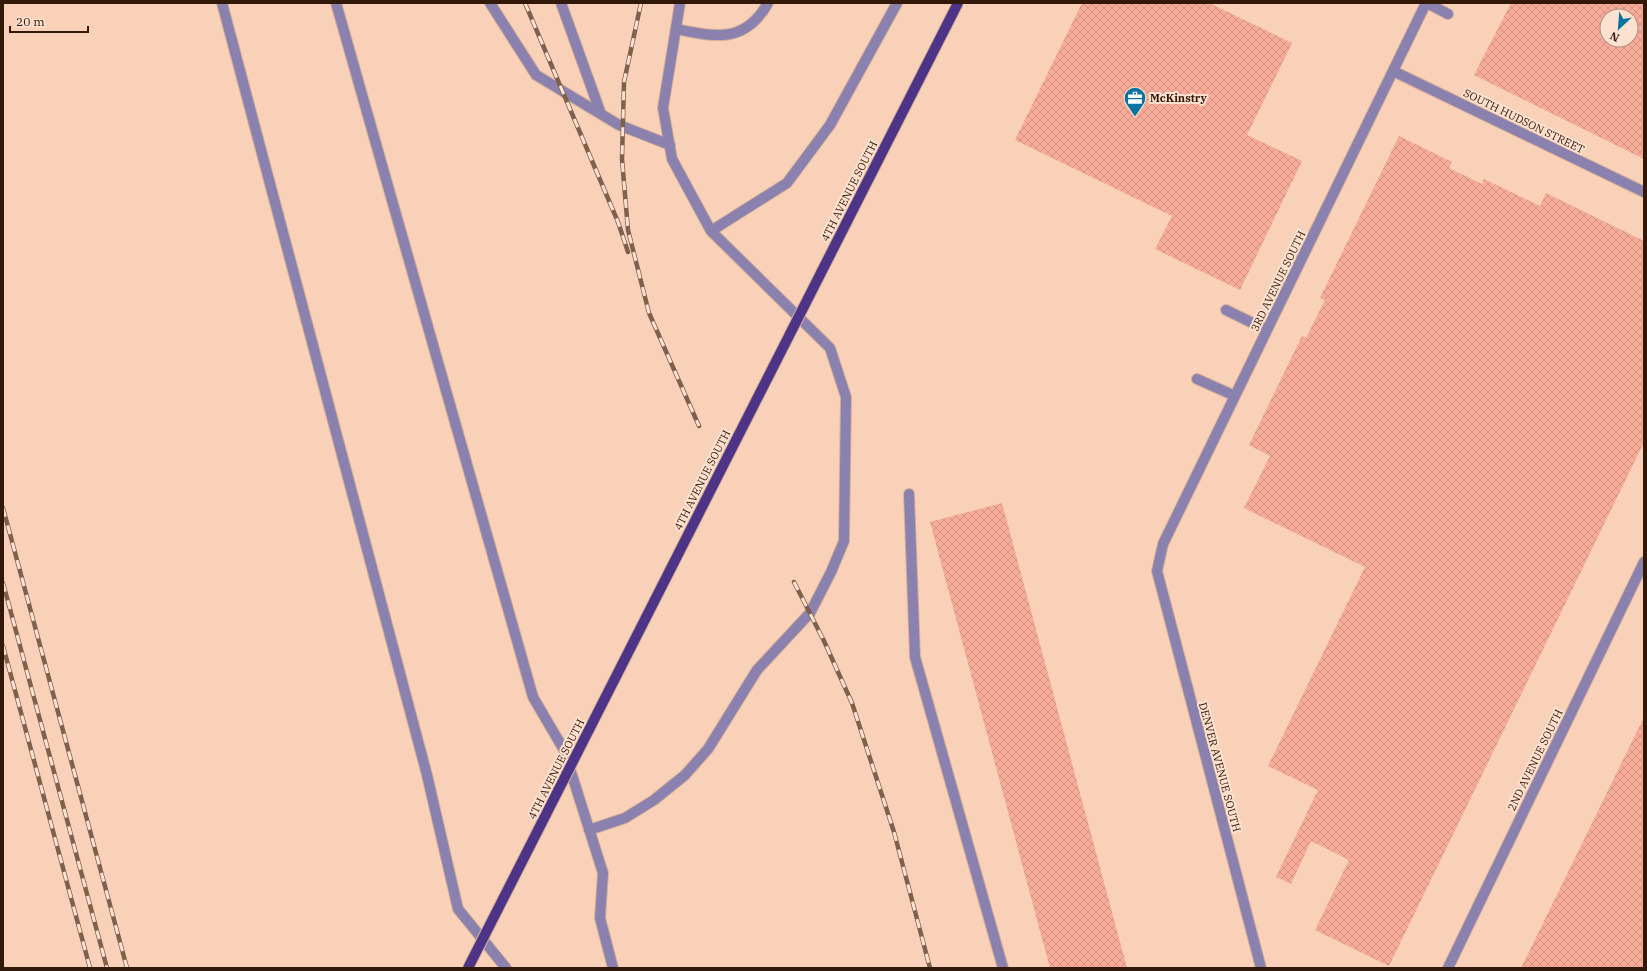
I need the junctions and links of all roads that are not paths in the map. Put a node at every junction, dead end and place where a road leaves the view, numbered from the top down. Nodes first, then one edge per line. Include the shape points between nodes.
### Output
1 (222, 3) edge
2 (336, 3) edge
3 (490, 3) edge
4 (561, 3) edge
5 (680, 3) edge
6 (768, 3) edge
7 (897, 3) edge
8 (958, 3) edge
9 (1426, 3) edge
10 (1448, 14) dead end
11 (676, 29) junction
12 (1393, 71) junction
13 (601, 114) junction
14 (670, 145) junction
15 (1644, 192) edge
16 (711, 231) junction
17 (1226, 310) dead end
18 (1267, 330) junction
19 (1197, 379) dead end
20 (1235, 396) junction
21 (909, 494) dead end
22 (1644, 562) edge
23 (1157, 571) joint
24 (589, 830) junction
25 (468, 968) edge
26 (506, 968) edge
27 (613, 968) edge
28 (1003, 968) edge
29 (1261, 968) edge
30 (1448, 968) edge

1 - 26 street via 427,775 458,908
2 - 24 street via 533,697 564,750
3 - 13 street via 536,75
4 - 13 street
5 - 11 street
6 - 11 street via 757,20 743,30 726,36 708,36
7 - 16 street via 830,125 787,183
8 - 25 main road, 4TH AVENUE SOUTH, bridge
9 - 10 street
9 - 12 street, 3RD AVENUE SOUTH
11 - 14 street via 663,108
12 - 15 street, SOUTH HUDSON STREET
12 - 18 street, 3RD AVENUE SOUTH
13 - 14 street via 619,125
14 - 16 street via 672,159
16 - 24 street via 830,348 846,397 844,541 810,613 757,670 708,749 685,775 654,800 625,818
17 - 18 street
18 - 20 street, 3RD AVENUE SOUTH
19 - 20 street
20 - 23 street, 3RD AVENUE SOUTH via 1163,544
21 - 28 street via 915,657
22 - 30 street, 2ND AVENUE SOUTH
23 - 29 street, DENVER AVENUE SOUTH
24 - 27 street via 603,873 600,918

